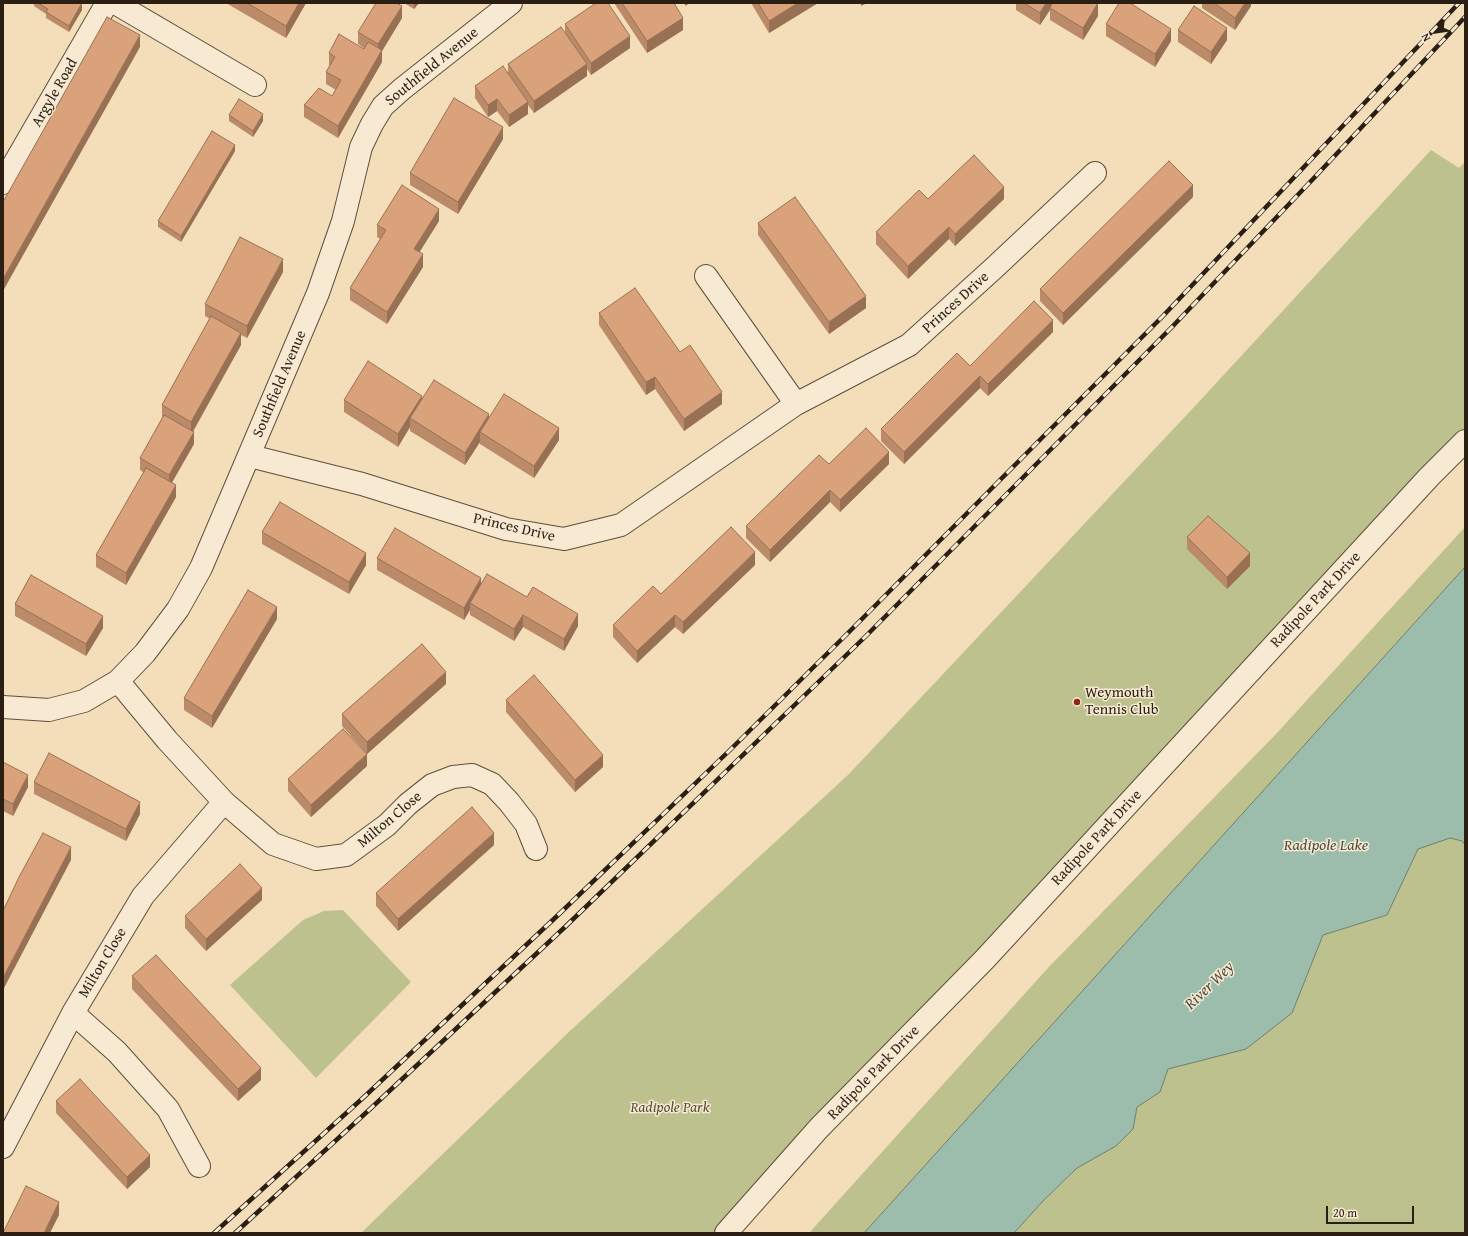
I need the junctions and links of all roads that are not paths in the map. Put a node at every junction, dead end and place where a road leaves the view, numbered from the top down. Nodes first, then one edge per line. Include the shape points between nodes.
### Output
1 (106, 3) edge
2 (115, 3) edge
3 (511, 3) edge
4 (255, 85) dead end
5 (1095, 173) dead end
6 (3, 183) edge
7 (706, 276) dead end
8 (796, 404) junction
9 (1465, 441) edge
10 (250, 456) junction
11 (118, 681) junction
12 (3, 707) edge
13 (224, 802) junction
14 (536, 849) dead end
15 (73, 1013) junction
16 (3, 1146) edge
17 (199, 1166) dead end
18 (726, 1233) edge

1 - 6 street, Argyle Road
2 - 4 street
3 - 10 street, Southfield Avenue via 402,89 384,106 372,124 361,146 343,221 318,293
5 - 8 street, Princes Drive via 909,345
7 - 8 street
8 - 10 street, Princes Drive via 621,526 564,539 506,529 362,484
9 - 18 street, Radipole Park Drive via 985,959 820,1128
10 - 11 street, Southfield Avenue via 201,568 178,609 146,653
11 - 12 street, Southfield Avenue via 84,701 49,710
11 - 13 street, Milton Close via 167,740
13 - 14 street, Milton Close via 273,844 316,859 346,856 387,825 432,785 453,777 472,775 492,784 509,802 526,824
13 - 15 street, Milton Close via 143,896
15 - 16 street, Milton Close
15 - 17 street, Milton Close via 117,1052 168,1109

